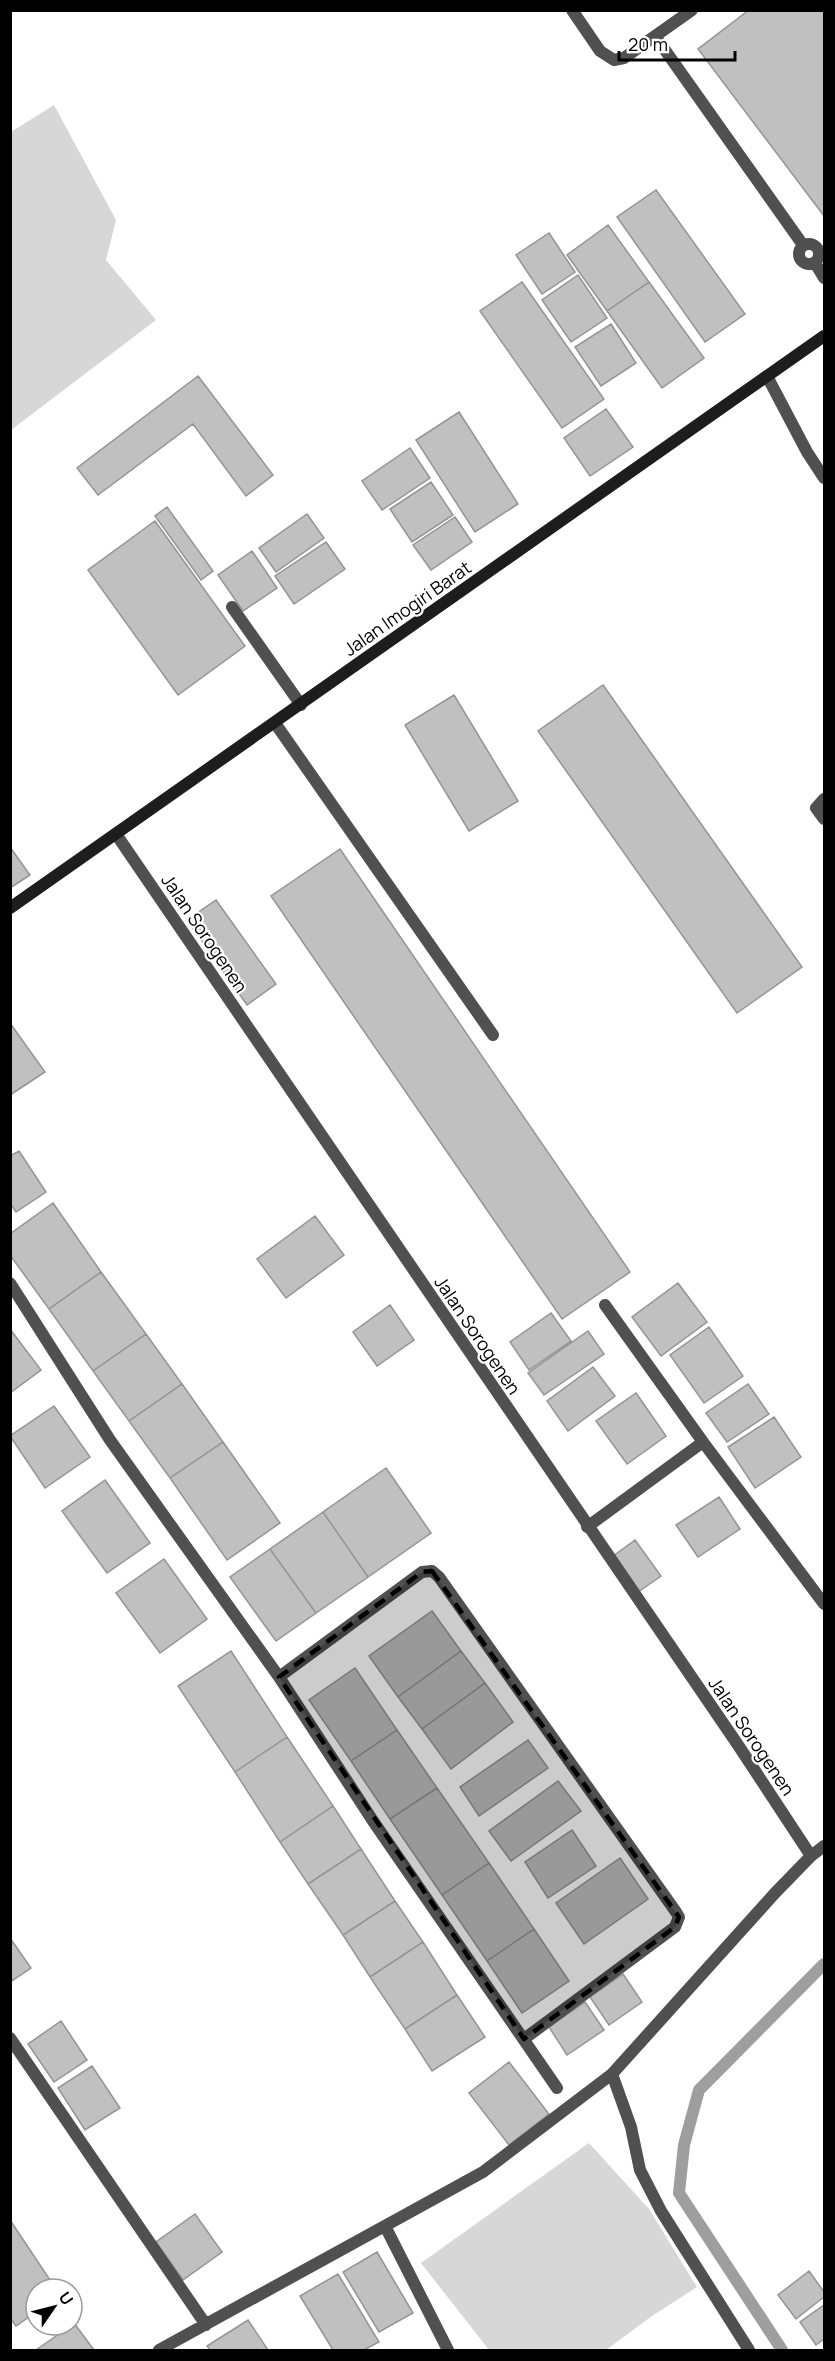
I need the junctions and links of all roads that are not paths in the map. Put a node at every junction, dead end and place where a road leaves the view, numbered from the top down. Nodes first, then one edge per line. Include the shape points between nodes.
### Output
1 (572, 10) edge
2 (692, 10) edge
3 (655, 36) junction
4 (825, 278) edge
5 (825, 336) edge
6 (767, 376) junction
7 (825, 478) edge
8 (232, 607) dead end
9 (301, 705) junction
10 (275, 723) junction
11 (825, 799) edge
12 (825, 819) edge
13 (116, 834) junction
14 (10, 908) edge
15 (493, 1035) dead end
16 (10, 1283) edge
17 (606, 1305) dead end
18 (704, 1442) junction
19 (587, 1527) junction
20 (825, 1605) edge
21 (279, 1677) junction
22 (825, 1846) edge
23 (811, 1856) junction
24 (10, 2038) edge
25 (524, 2039) junction
26 (612, 2074) junction
27 (557, 2088) dead end
28 (385, 2226) junction
29 (206, 2325) junction
30 (159, 2350) edge
31 (448, 2350) edge
32 (749, 2350) edge

1 - 3 street via 600,51 614,60 624,58
2 - 3 street
3 - 4 street via 803,246 799,258 809,265 815,263
5 - 6 main road, Jalan Imogiri Barat
6 - 7 street
6 - 9 main road, Jalan Imogiri Barat
8 - 9 street
9 - 10 main road, Jalan Imogiri Barat
10 - 13 main road, Jalan Imogiri Barat
10 - 15 street
11 - 12 street via 816,808
13 - 14 main road, Jalan Imogiri Barat
13 - 19 street, Jalan Sorogenen
16 - 21 street via 110,1440
17 - 18 street
18 - 19 street
18 - 20 street
19 - 23 street, Jalan Sorogenen
21 - 25 street
21 - 25 street via 422,1572 432,1571 676,1912 679,1917 675,1927
22 - 23 street
23 - 26 street
24 - 29 street
25 - 27 street
26 - 28 street via 483,2172
26 - 32 street via 631,2127 640,2170 661,2211
28 - 29 street
28 - 31 street
29 - 30 street

